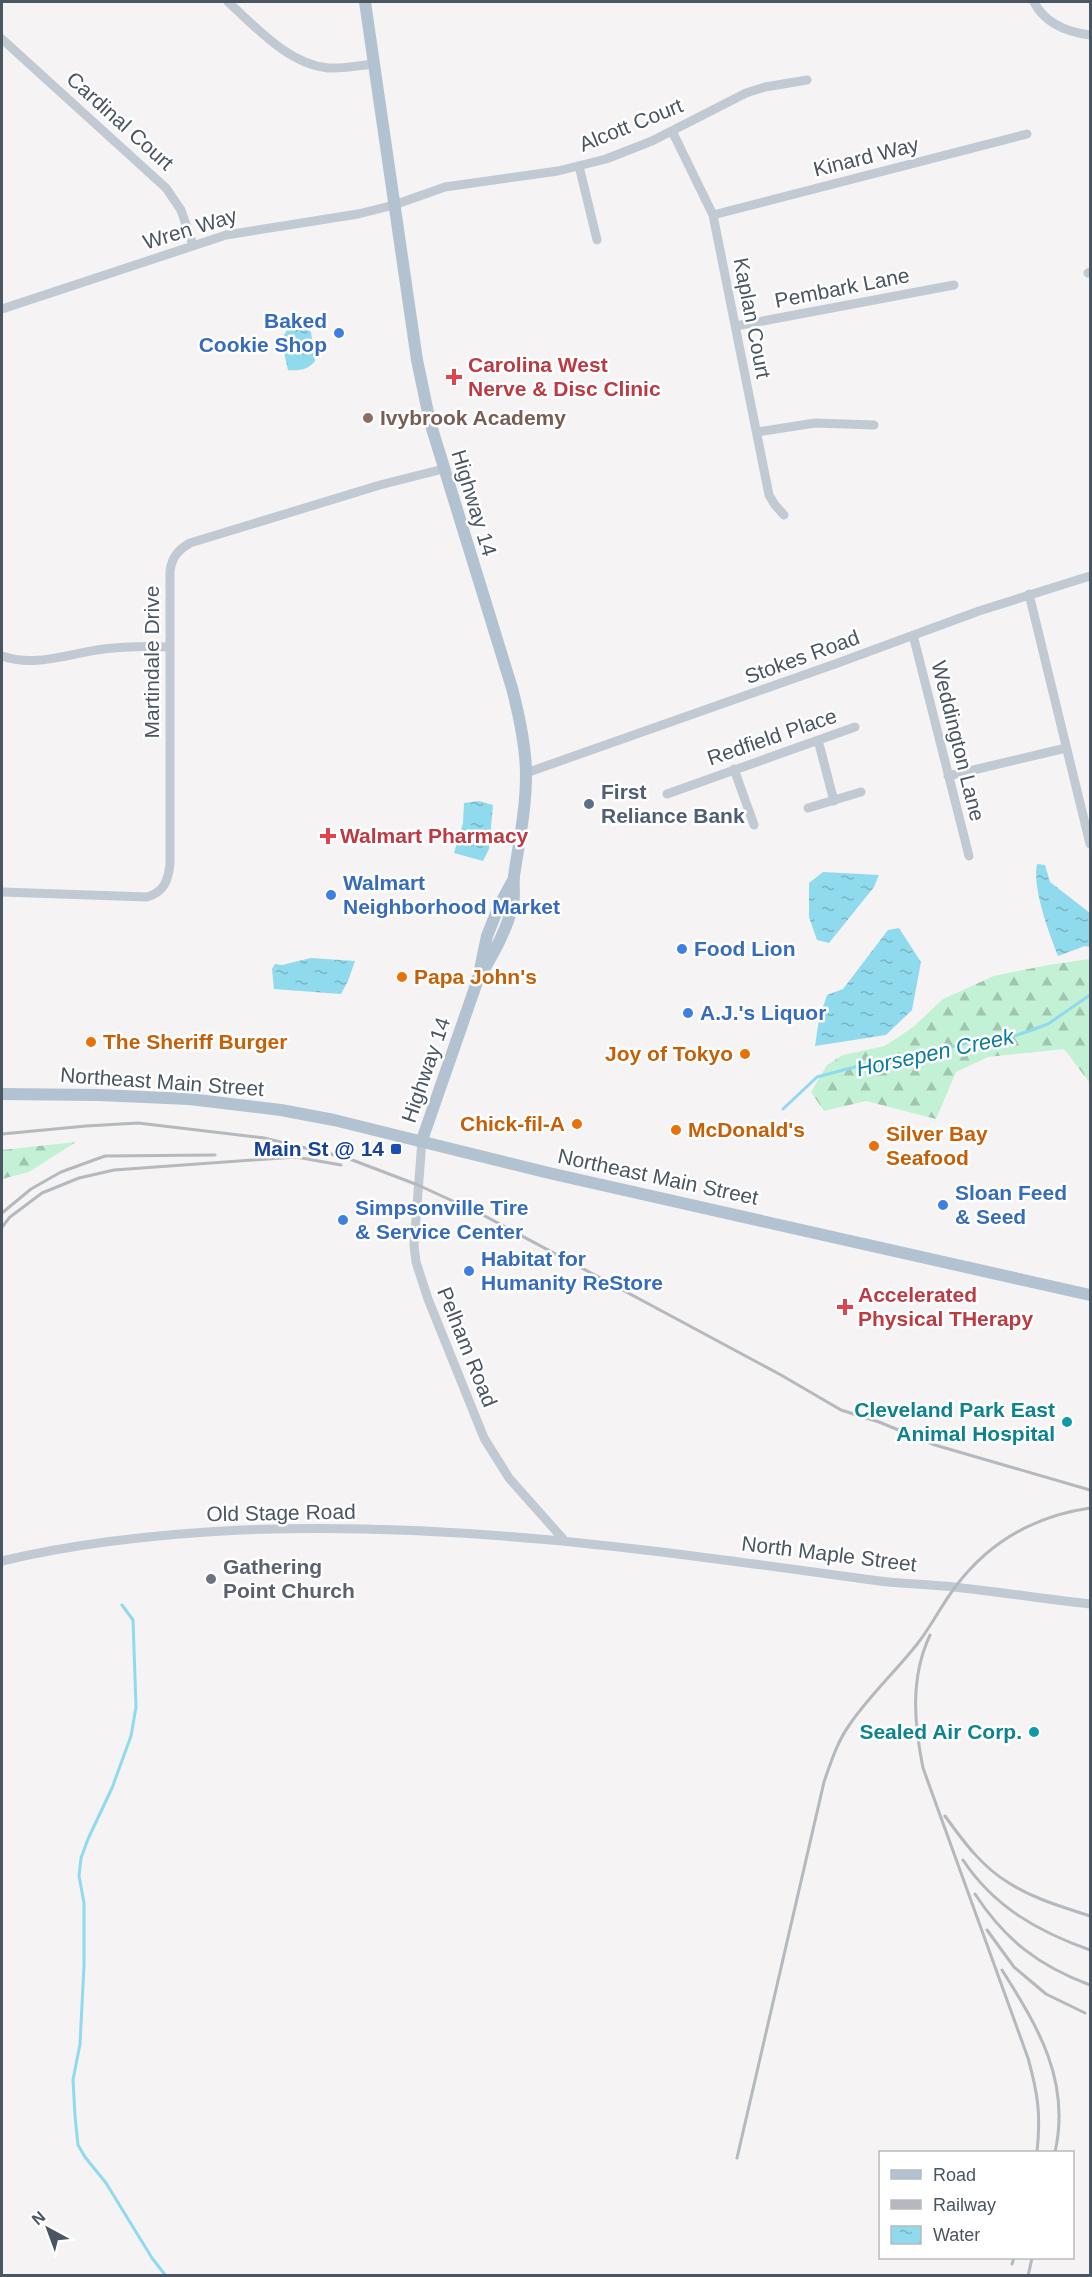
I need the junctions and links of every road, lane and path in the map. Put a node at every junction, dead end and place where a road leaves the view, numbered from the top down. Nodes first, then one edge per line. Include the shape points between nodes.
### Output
1 (228, 2) edge
2 (365, 2) edge
3 (1034, 2) edge
4 (1090, 35) edge
5 (2, 39) edge
6 (375, 64) junction
7 (807, 80) dead end
8 (672, 131) junction
9 (1027, 134) dead end
10 (579, 166) junction
11 (394, 205) junction
12 (713, 215) junction
13 (597, 240) dead end
14 (193, 245) junction
15 (954, 285) dead end
16 (2, 309) edge
17 (736, 326) junction
18 (874, 425) dead end
19 (757, 432) junction
20 (443, 469) junction
21 (784, 515) dead end
22 (1090, 576) edge
23 (1029, 594) junction
24 (913, 635) junction
25 (170, 646) junction
26 (2, 656) edge
27 (855, 727) dead end
28 (818, 740) junction
29 (1066, 748) junction
30 (734, 770) junction
31 (526, 773) junction
32 (948, 776) junction
33 (861, 792) dead end
34 (667, 794) dead end
35 (834, 801) junction
36 (808, 808) dead end
37 (754, 825) dead end
38 (1090, 844) edge
39 (969, 855) dead end
40 (2, 892) edge
41 (2, 1094) edge
42 (422, 1140) junction
43 (1090, 1295) edge
44 (564, 1540) junction
45 (2, 1561) edge
46 (1090, 1605) edge

1 - 6 street via 277,45 302,61 329,68
2 - 6 main road, Highway 14
3 - 4 street via 1052,24
5 - 14 street, Cardinal Court via 166,188 181,210
6 - 11 main road, Highway 14
7 - 8 street, Alcott Court via 746,93
8 - 10 street, Alcott Court
8 - 12 street, Kaplan Court
9 - 12 street, Kinard Way
10 - 11 street, Alcott Court via 445,187
10 - 13 street
11 - 14 street, Wren Way via 358,214 249,229
11 - 20 main road, Highway 14 via 417,360
12 - 17 street, Kaplan Court
14 - 16 street, Wren Way
15 - 17 street, Pembark Lane
17 - 19 street, Kaplan Court
18 - 19 street via 816,423
19 - 21 street, Kaplan Court via 769,495
20 - 25 street, Martindale Drive via 187,544 171,564
20 - 31 main road, Highway 14 via 514,696
22 - 23 street, Stokes Road
23 - 24 street, Stokes Road
23 - 29 street
24 - 31 street, Stokes Road
24 - 32 street, Weddington Lane
25 - 26 street via 108,648 31,661
25 - 40 street, Martindale Drive via 170,864 165,885 147,897
27 - 28 street, Redfield Place
28 - 30 street, Redfield Place
28 - 35 street
29 - 32 street
29 - 38 street
30 - 34 street, Redfield Place
30 - 37 street
31 - 42 main road, Highway 14 via 513,903 494,953 478,979
32 - 39 street, Weddington Lane
33 - 35 street
35 - 36 street
41 - 42 main road, Northeast Main Street via 124,1095 223,1102 326,1118
42 - 43 main road, Northeast Main Street via 549,1173
42 - 44 street, Pelham Road via 414,1240 416,1262 428,1299 484,1438 509,1478
44 - 45 street, Old Stage Road via 425,1530 275,1529 132,1537
44 - 46 street, North Maple Street

